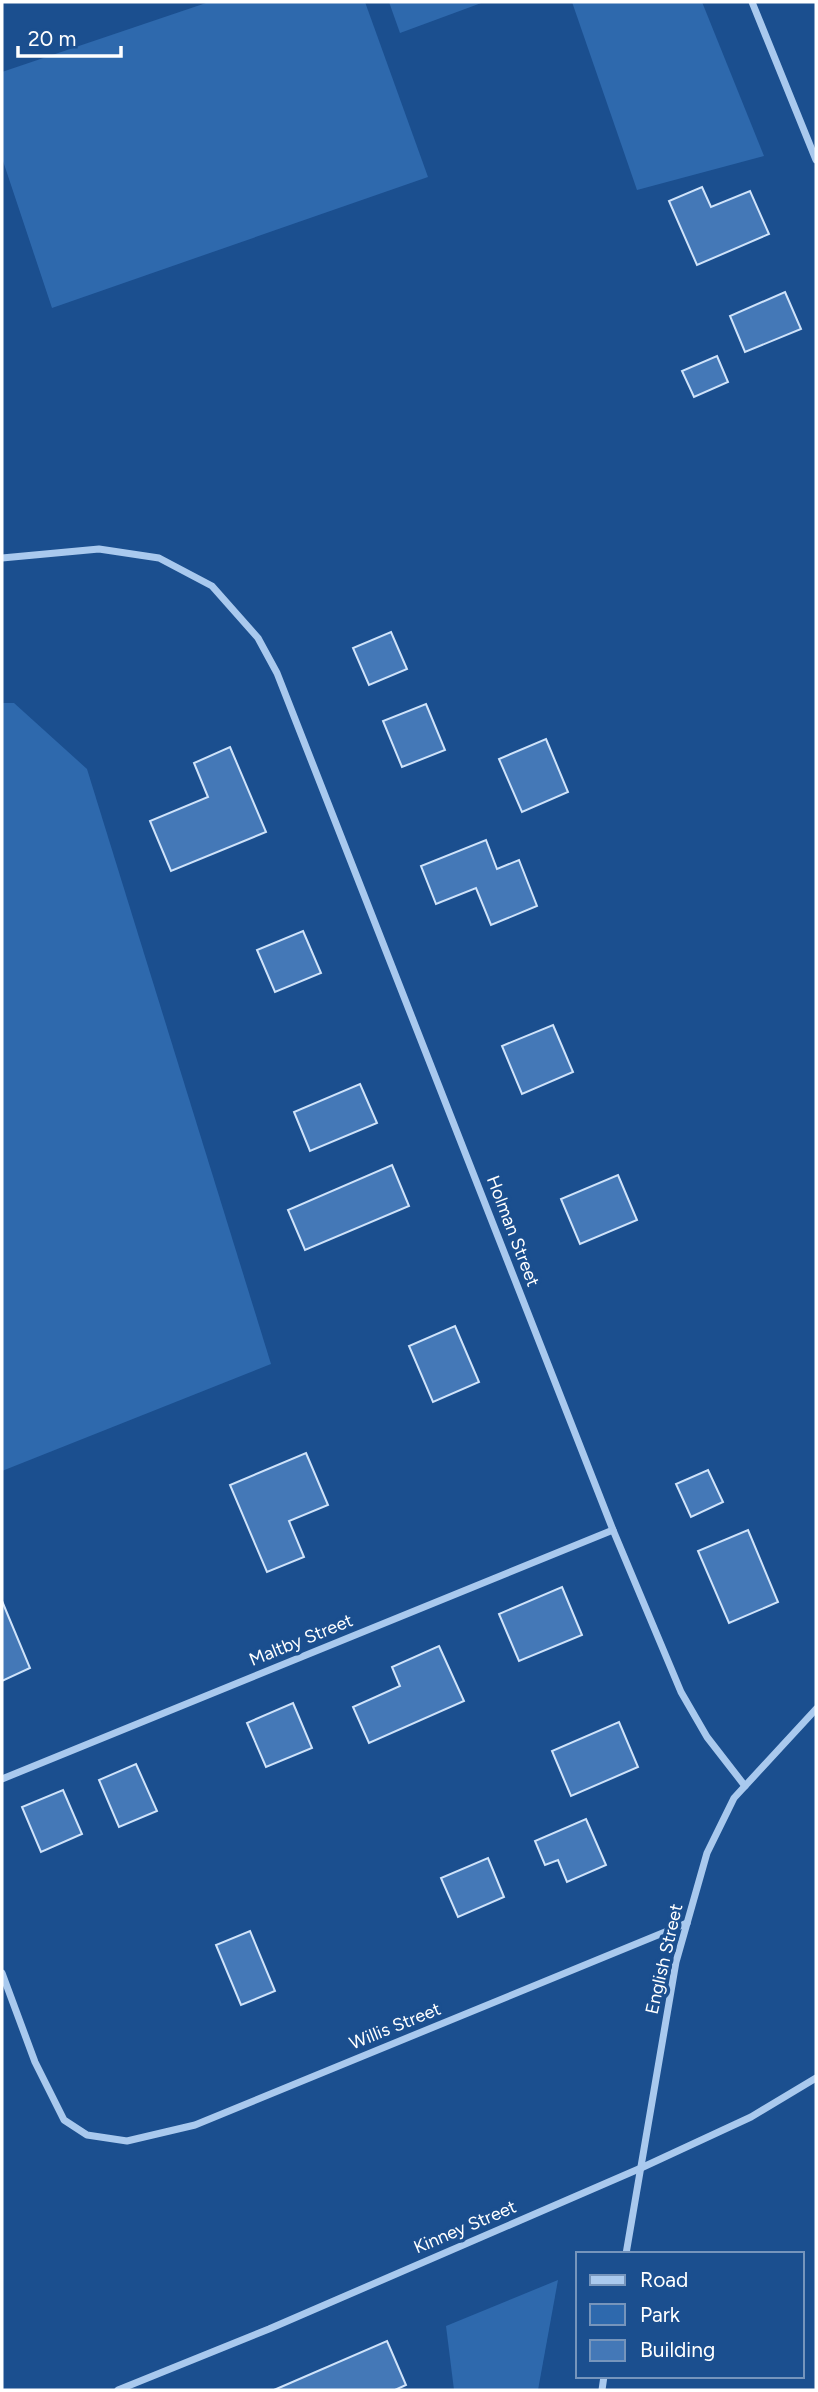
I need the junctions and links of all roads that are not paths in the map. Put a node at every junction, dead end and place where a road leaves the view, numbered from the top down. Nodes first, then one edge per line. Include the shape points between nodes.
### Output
1 (752, 2) edge
2 (816, 160) edge
3 (2, 558) edge
4 (613, 1530) junction
5 (816, 1709) edge
6 (2, 1779) edge
7 (745, 1786) junction
8 (687, 1923) junction
9 (2, 1973) edge
10 (816, 2078) edge
11 (640, 2168) junction
12 (626, 2252) edge
13 (118, 2390) edge

1 - 2 street
3 - 4 street, Holman Street via 99,549 159,558 212,586 258,638 277,673
4 - 6 street, Maltby Street
4 - 7 street, Holman Street via 681,1692 707,1737
5 - 7 street, English Street
7 - 8 street, English Street via 734,1798 707,1853
8 - 9 street, Willis Street via 195,2125 127,2141 87,2136 64,2120 34,2062
8 - 11 street, English Street
10 - 11 street, Kinney Street via 751,2117
11 - 12 street, English Street
11 - 13 street, Kinney Street

